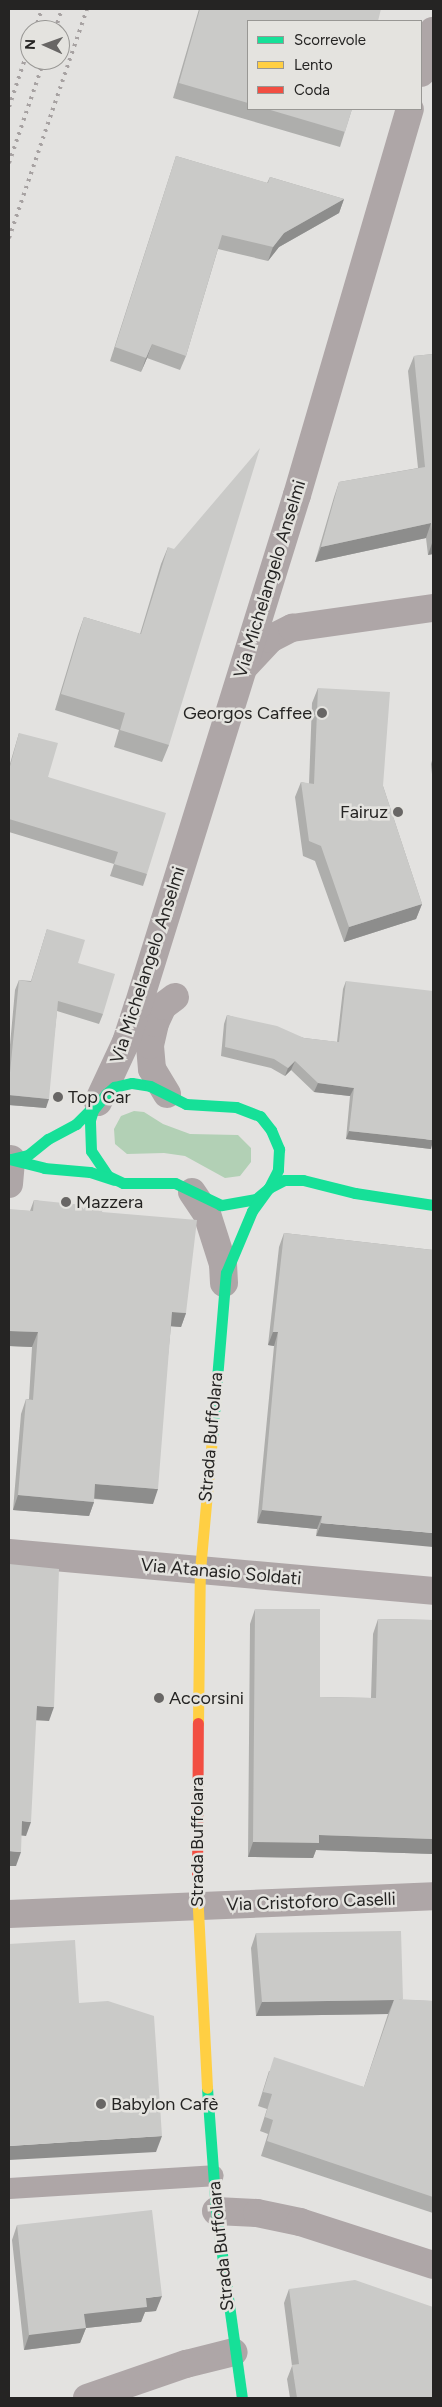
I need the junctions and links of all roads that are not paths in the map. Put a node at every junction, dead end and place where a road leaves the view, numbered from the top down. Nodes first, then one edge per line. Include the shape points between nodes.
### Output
1 (433, 31) edge
2 (422, 70) edge
3 (410, 110) edge
4 (271, 577) junction
5 (433, 608) edge
6 (306, 625) junction
7 (238, 679) junction
8 (175, 997) dead end
9 (167, 1094) junction
10 (98, 1102) junction
11 (9, 1168) edge
12 (115, 1181) junction
13 (269, 1188) junction
14 (192, 1192) junction
15 (433, 1205) edge
16 (224, 1283) junction
17 (9, 1553) edge
18 (200, 1570) junction
19 (433, 1591) edge
20 (433, 1896) edge
21 (197, 1906) junction
22 (9, 1914) edge
23 (213, 2175) junction
24 (9, 2188) edge
25 (216, 2211) junction
26 (433, 2265) edge
27 (234, 2352) junction
28 (87, 2398) edge
29 (242, 2398) edge

1 - 2 street
3 - 4 street, Via Michelangelo Anselmi
4 - 6 street via 275,610 280,618 287,624
4 - 7 street, Via Michelangelo Anselmi
5 - 6 street
6 - 7 street via 270,639 251,655
7 - 10 street, Via Michelangelo Anselmi via 132,1024
8 - 9 street, Via Michelangelo Anselmi via 162,1006 150,1045 152,1069
9 - 10 street, Strada Buffolara via 150,1086 132,1083 114,1087
9 - 13 street, Strada Buffolara via 196,1106 245,1109 266,1122 276,1138 280,1159
10 - 11 street, Strada Buffolara via 76,1124 48,1139
10 - 12 street via 88,1130 91,1152 101,1170
11 - 12 street via 90,1172
12 - 14 street via 167,1182
13 - 14 street via 256,1199 229,1205 214,1204
13 - 15 street via 284,1180 303,1180 355,1193
13 - 16 street, Strada Buffolara via 252,1211
14 - 16 street, Strada Buffolara via 207,1214 223,1264
16 - 18 street, Strada Buffolara
17 - 18 street, Via Atanasio Soldati
18 - 19 street, Via Atanasio Soldati
18 - 21 street, Strada Buffolara
20 - 21 street, Via Cristoforo Caselli
21 - 22 street, Via Cristoforo Caselli
21 - 23 street, Strada Buffolara
23 - 24 lane
23 - 25 street, Strada Buffolara
25 - 26 street via 286,2218
25 - 27 street, Strada Buffolara
27 - 28 street via 186,2364
27 - 29 street, Strada Buffolara

